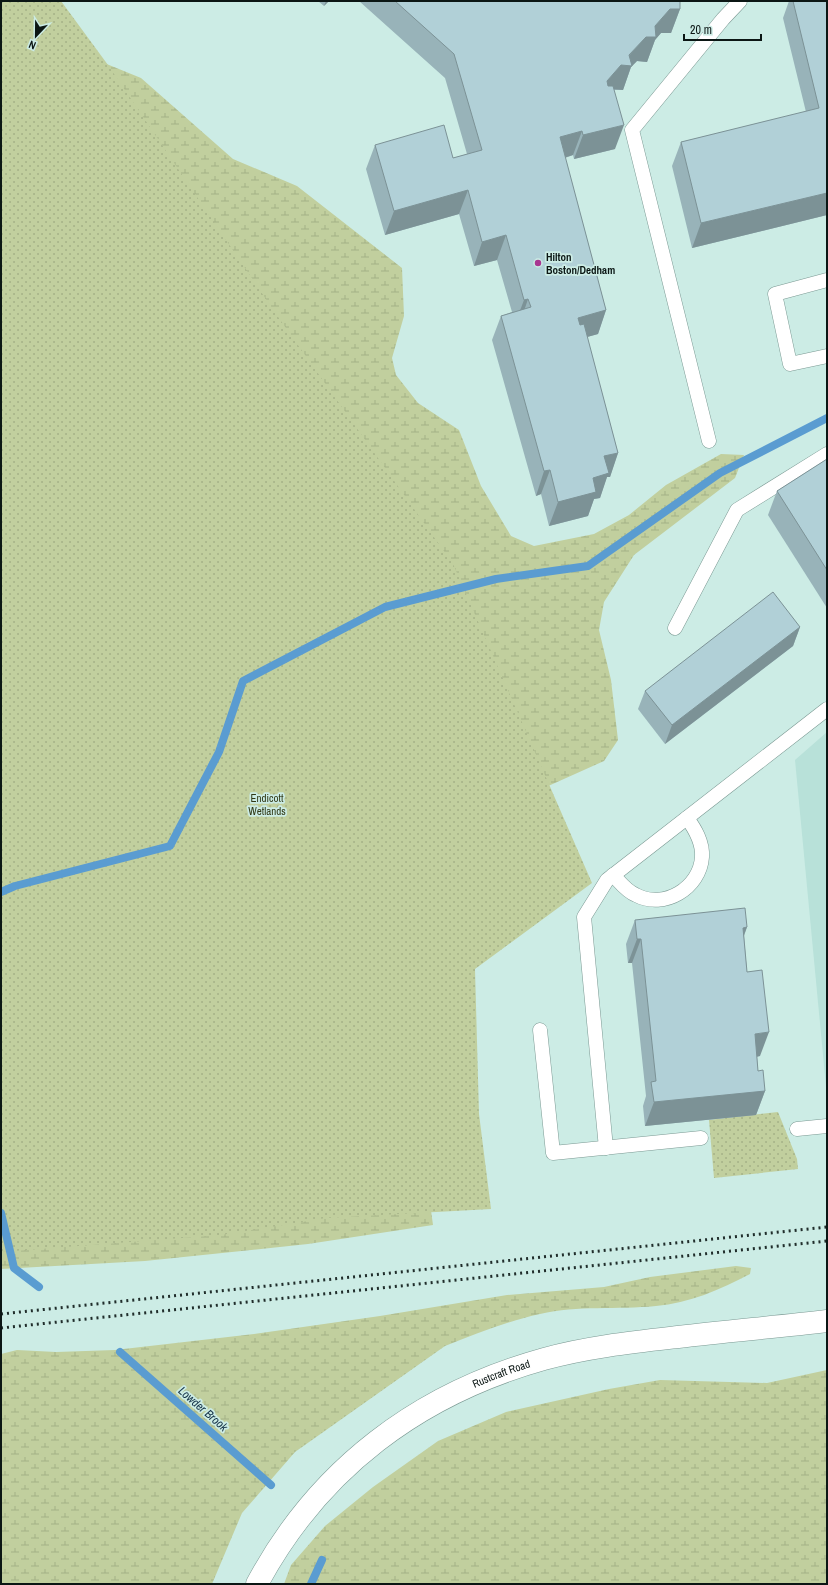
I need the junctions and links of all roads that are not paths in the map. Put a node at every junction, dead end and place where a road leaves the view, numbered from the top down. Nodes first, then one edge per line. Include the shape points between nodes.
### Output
1 (740, 1) edge
2 (827, 280) edge
3 (827, 356) edge
4 (710, 441) dead end
5 (827, 454) edge
6 (675, 628) dead end
7 (827, 709) edge
8 (687, 818) junction
9 (613, 874) junction
10 (540, 1030) dead end
11 (827, 1126) edge
12 (797, 1128) dead end
13 (701, 1138) dead end
14 (606, 1148) junction
15 (827, 1322) edge
16 (257, 1584) edge

1 - 4 lane via 632,130
2 - 3 lane via 775,294 790,364
5 - 6 lane via 737,510
7 - 8 lane
8 - 9 lane
8 - 9 lane via 701,843 702,857 699,871 692,883 680,893 666,899 636,896
9 - 14 lane via 584,917
10 - 14 lane via 553,1153
11 - 12 lane
13 - 14 lane
15 - 16 main road, Rustcraft Road via 640,1341 591,1349 505,1371 468,1386 431,1404 396,1427 327,1486 292,1526

